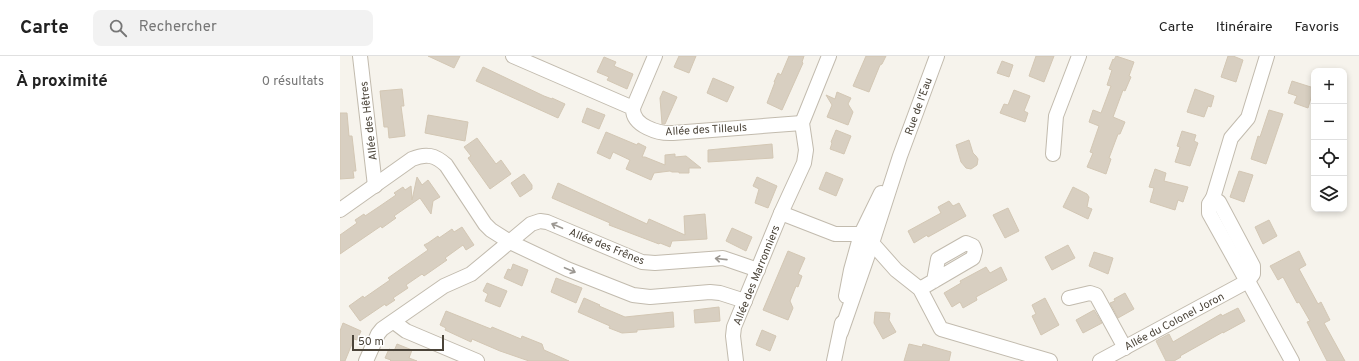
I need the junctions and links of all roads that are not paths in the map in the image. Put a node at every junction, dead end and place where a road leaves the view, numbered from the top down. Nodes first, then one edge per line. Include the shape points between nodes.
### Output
1 (360, 56) edge
2 (514, 56) edge
3 (655, 56) edge
4 (829, 56) edge
5 (937, 56) edge
6 (1079, 56) edge
7 (1268, 56) edge
8 (633, 108) junction
9 (802, 123) junction
10 (1053, 154) dead end
11 (375, 186) junction
12 (340, 210) edge
13 (781, 213) junction
14 (835, 234) junction
15 (867, 239) junction
16 (510, 242) junction
17 (861, 256) junction
18 (758, 270) junction
19 (896, 270) junction
20 (934, 281) dead end
21 (1248, 281) junction
22 (920, 289) junction
23 (1069, 298) dead end
24 (745, 301) junction
25 (394, 322) junction
26 (1125, 348) junction
27 (366, 361) edge
28 (477, 361) edge
29 (736, 361) edge
30 (834, 361) edge
31 (1050, 361) edge
32 (1100, 361) edge
33 (1292, 361) edge

1 - 11 street, Allée des Hêtres
2 - 8 street
3 - 8 street
4 - 9 street
5 - 15 street, Rue de l'Eau
6 - 10 street via 1056,116
7 - 21 street via 1248,118 1231,138 1209,204 1209,213
8 - 9 street, Allée des Tilleuls via 639,122 657,132 665,133
9 - 13 street, Allée des Marronniers via 806,157
11 - 12 street
11 - 16 street via 412,158 420,155 436,157 446,166 485,224
13 - 14 street, Allée des Marronniers
13 - 18 street, Allée des Marronniers
14 - 15 street, Allée des Marronniers
14 - 17 street, Allée des Marronniers
15 - 17 street, Rue de l'Eau
15 - 19 street
18 -> 16 street, Allée des Frênes via 723,258 642,262 540,221 531,224
16 -> 24 street via 633,295 710,292
16 - 25 street via 471,274 444,286
17 - 19 street
17 - 30 street, Rue de l'Eau via 851,270
18 - 24 street, Allée des Marronniers
19 - 22 street
20 - 22 street
21 - 26 street, Allée du Colonel Joron
21 - 33 street
22 - 31 street via 941,329
23 - 26 street via 1090,293 1096,295
24 - 29 street, Allée des Marronniers via 734,327
25 - 27 street via 378,334
25 - 28 street via 406,331
26 - 32 street, Allée du Colonel Joron

